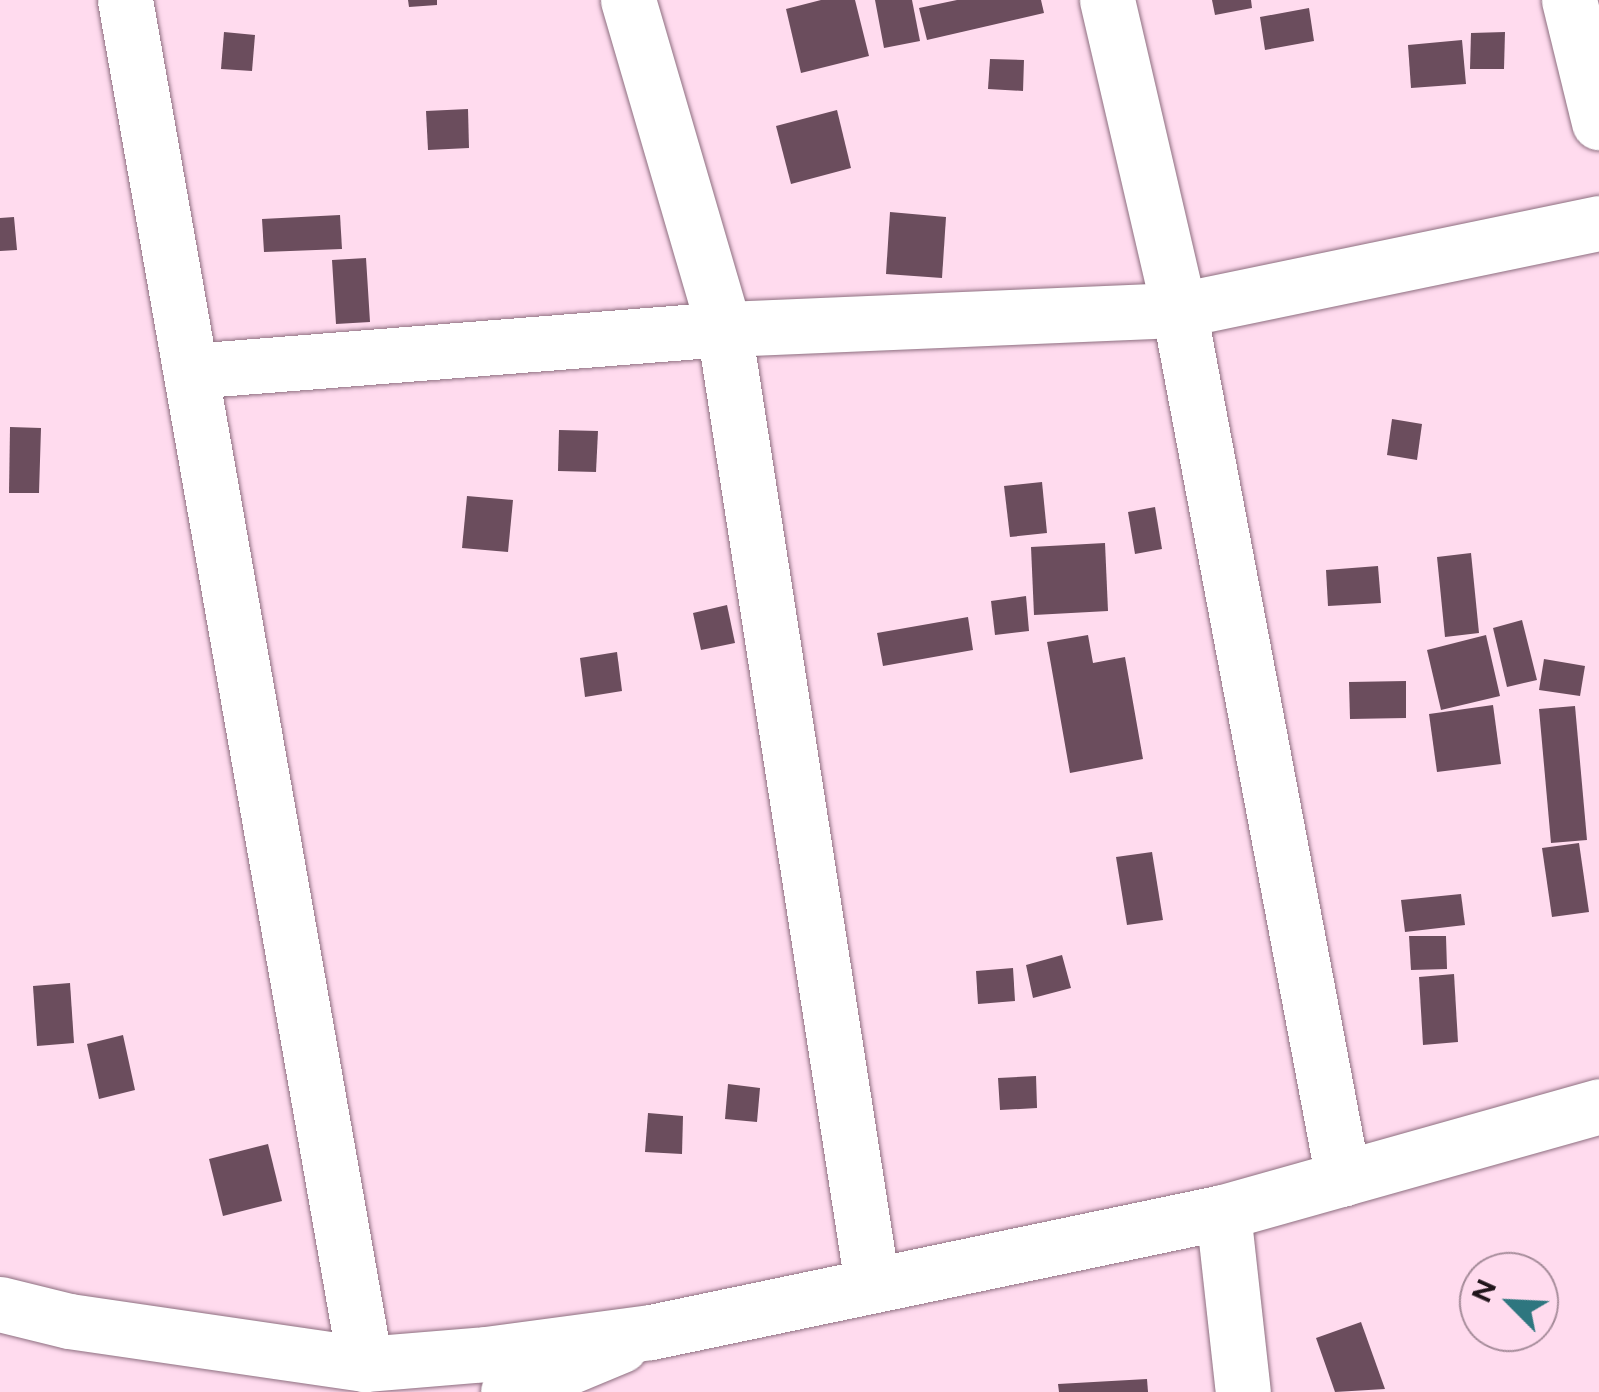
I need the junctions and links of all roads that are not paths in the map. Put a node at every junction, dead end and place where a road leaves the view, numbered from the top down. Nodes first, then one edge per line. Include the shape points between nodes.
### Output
1 (125, 0) edge
2 (628, 0) edge
3 (1108, 0) edge
4 (1569, 0) edge
5 (1599, 122) edge
6 (1599, 223) edge
7 (1179, 310) junction
8 (724, 328) junction
9 (191, 371) junction
10 (1599, 1106) edge
11 (1344, 1179) junction
12 (1224, 1212) junction
13 (872, 1284) junction
14 (0, 1304) edge
15 (651, 1332) junction
16 (364, 1364) junction
17 (508, 1392) edge
18 (1243, 1392) edge

1 - 9 street
2 - 8 street
3 - 7 street
4 - 5 street
6 - 7 street
7 - 8 street
7 - 11 street
8 - 9 street
8 - 13 street
9 - 16 street
10 - 11 street
11 - 12 street
12 - 13 street
12 - 18 street
13 - 15 street
14 - 16 street
15 - 16 street
15 - 17 street

